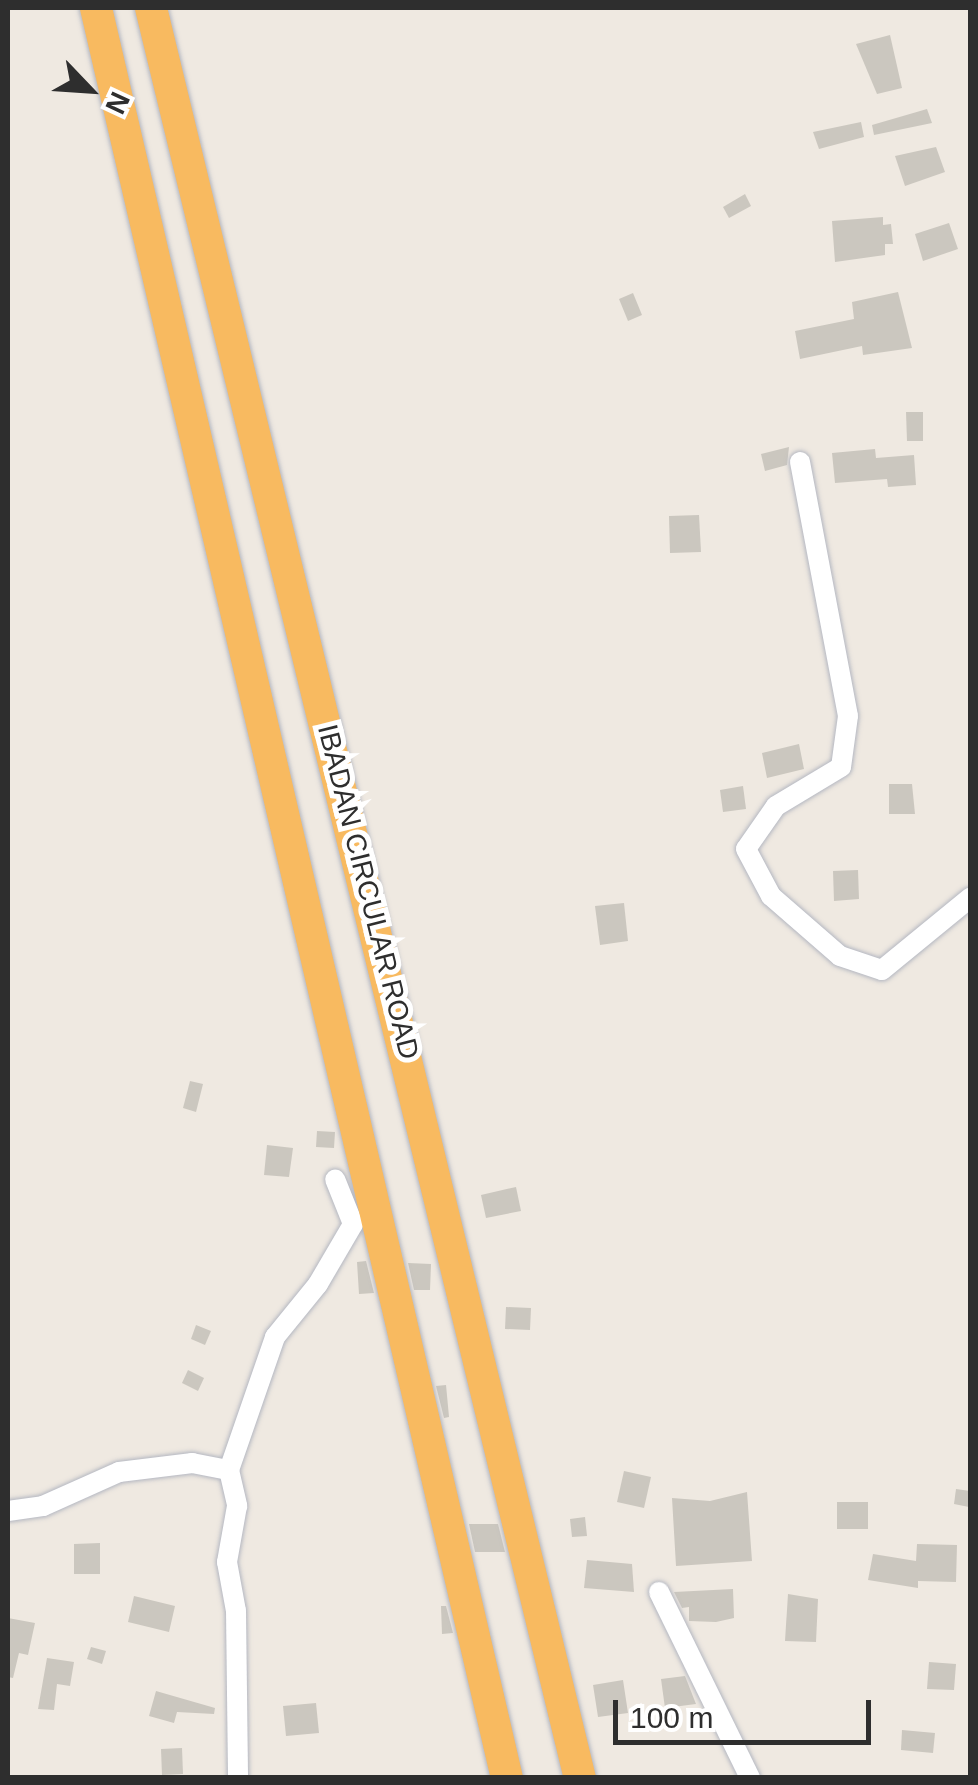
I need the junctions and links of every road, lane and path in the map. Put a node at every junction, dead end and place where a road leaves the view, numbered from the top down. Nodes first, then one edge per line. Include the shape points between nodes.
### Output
1 (96, 8) edge
2 (152, 8) edge
3 (800, 462) dead end
4 (970, 898) edge
5 (336, 1179) dead end
6 (229, 1470) junction
7 (8, 1511) edge
8 (659, 1592) dead end
9 (238, 1778) edge
10 (507, 1778) edge
11 (580, 1778) edge
12 (750, 1778) edge

1 - 10 highway
2 - 11 highway, IBADAN CIRCULAR ROAD
3 - 4 street via 848,716 841,767 776,806 746,849 771,896 840,956 882,970
5 - 6 street via 354,1224 276,1337
6 - 7 street via 192,1463 119,1472 43,1506
6 - 9 street via 237,1506 227,1562 236,1611
8 - 12 street

